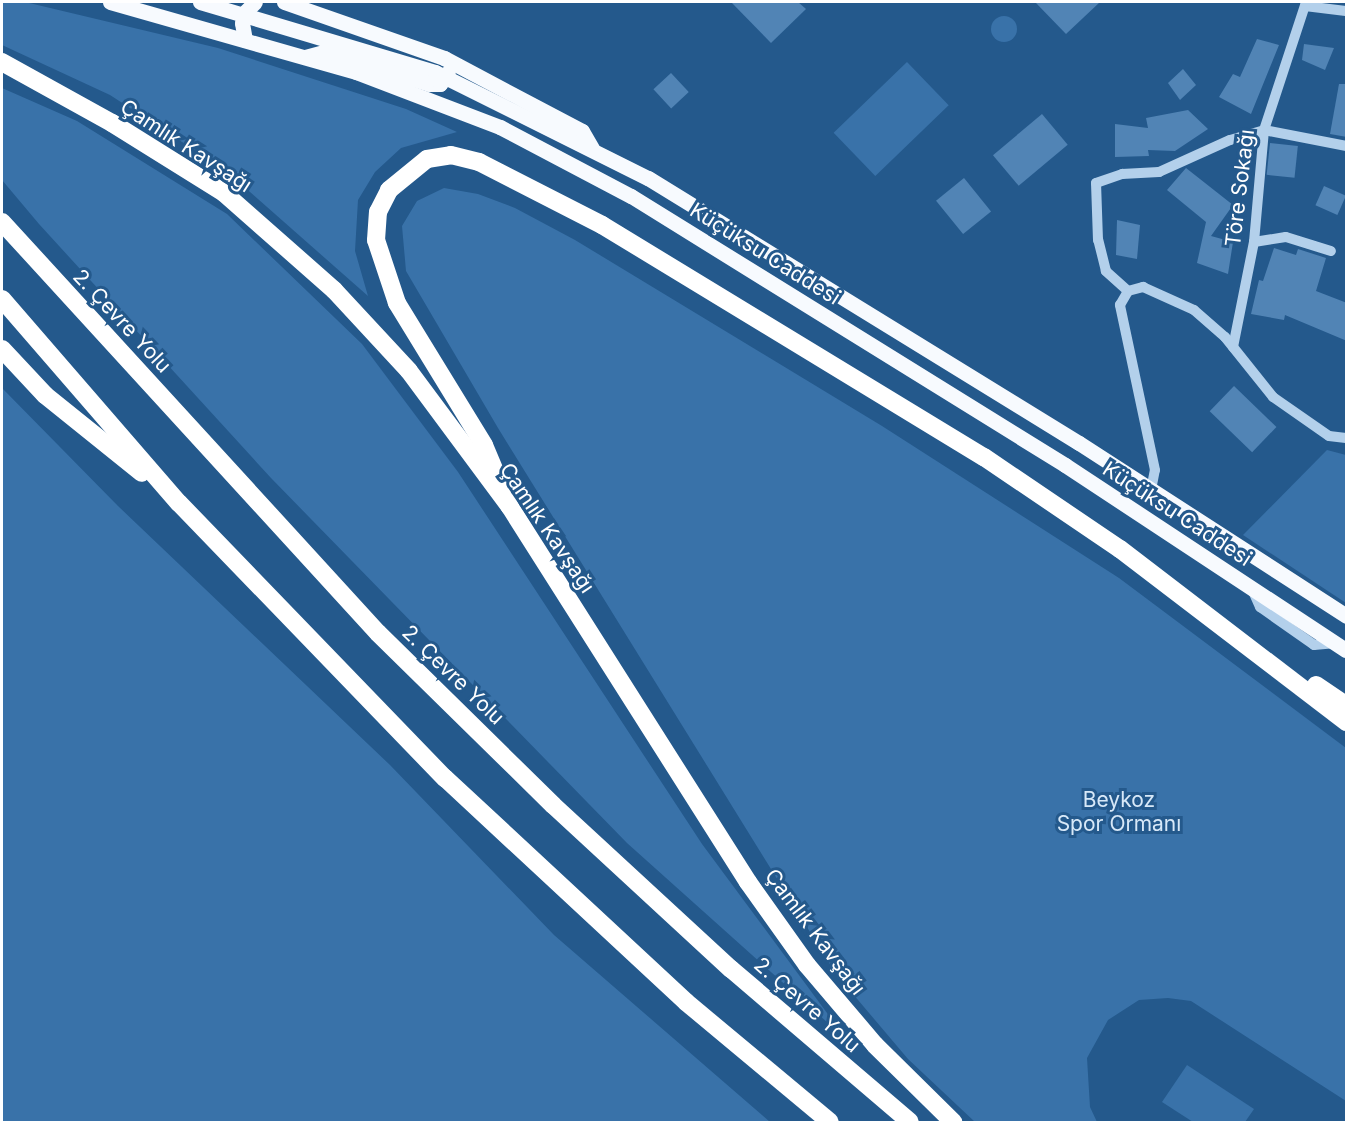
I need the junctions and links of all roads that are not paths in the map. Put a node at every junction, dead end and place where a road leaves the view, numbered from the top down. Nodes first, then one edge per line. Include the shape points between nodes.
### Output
1 (110, 2) edge
2 (200, 2) edge
3 (284, 2) edge
4 (1305, 4) edge
5 (250, 7) edge
6 (1347, 11) edge
7 (245, 40) junction
8 (305, 57) junction
9 (444, 58) junction
10 (2, 62) edge
11 (448, 78) junction
12 (1264, 130) junction
13 (1347, 146) edge
14 (592, 148) junction
15 (2, 222) edge
16 (1254, 242) junction
17 (1331, 251) dead end
18 (1128, 291) junction
19 (2, 299) edge
20 (1233, 347) junction
21 (2, 349) edge
22 (1347, 438) edge
23 (1152, 490) junction
24 (178, 503) junction
25 (510, 507) junction
26 (1138, 513) junction
27 (1204, 612) junction
28 (1347, 616) edge
29 (1341, 647) edge
30 (1347, 705) edge
31 (1347, 722) edge
32 (830, 1122) edge
33 (909, 1122) edge
34 (953, 1122) edge

1 - 7 main road, Küçüksu Caddesi
2 - 5 main road, Küçüksu Caddesi
3 - 9 main road
4 - 6 street
4 - 12 street, Töre Sokağı
5 - 7 main road
5 - 11 main road, Küçüksu Caddesi
7 - 8 main road, Küçüksu Caddesi
8 - 11 main road via 327,51 429,84 440,84
8 - 26 main road, Küçüksu Caddesi via 356,72 500,127 631,196
9 - 11 main road
9 - 14 main road via 582,130
10 - 25 highway, Çamlık Kavşağı via 112,123 224,193 334,290 409,371
11 - 14 main road, Küçüksu Caddesi
12 - 13 street
12 - 16 street, Töre Sokağı
12 - 18 street via 1230,140 1159,172 1122,174 1096,183 1098,240 1106,271
14 - 23 main road, Küçüksu Caddesi via 648,177
15 - 33 highway, 2. Çevre Yolu via 386,642 553,805 722,961
16 - 17 street via 1286,237
16 - 20 street, Töre Sokağı
18 - 20 street via 1143,287 1166,294 1194,310
18 - 23 street via 1120,305 1122,323 1155,470
19 - 24 highway
20 - 22 street via 1273,397 1329,436
21 - 24 highway via 45,394
23 - 26 main road
23 - 28 main road, Küçüksu Caddesi
24 - 32 highway via 445,778 687,1002
25 - 27 highway via 484,445 397,303 376,240 378,212 389,190 427,159 451,155 479,162 602,225 984,457
25 - 34 highway, Çamlık Kavşağı via 748,882 801,956 874,1044
26 - 29 main road, Küçüksu Caddesi
27 - 30 highway
27 - 31 highway

